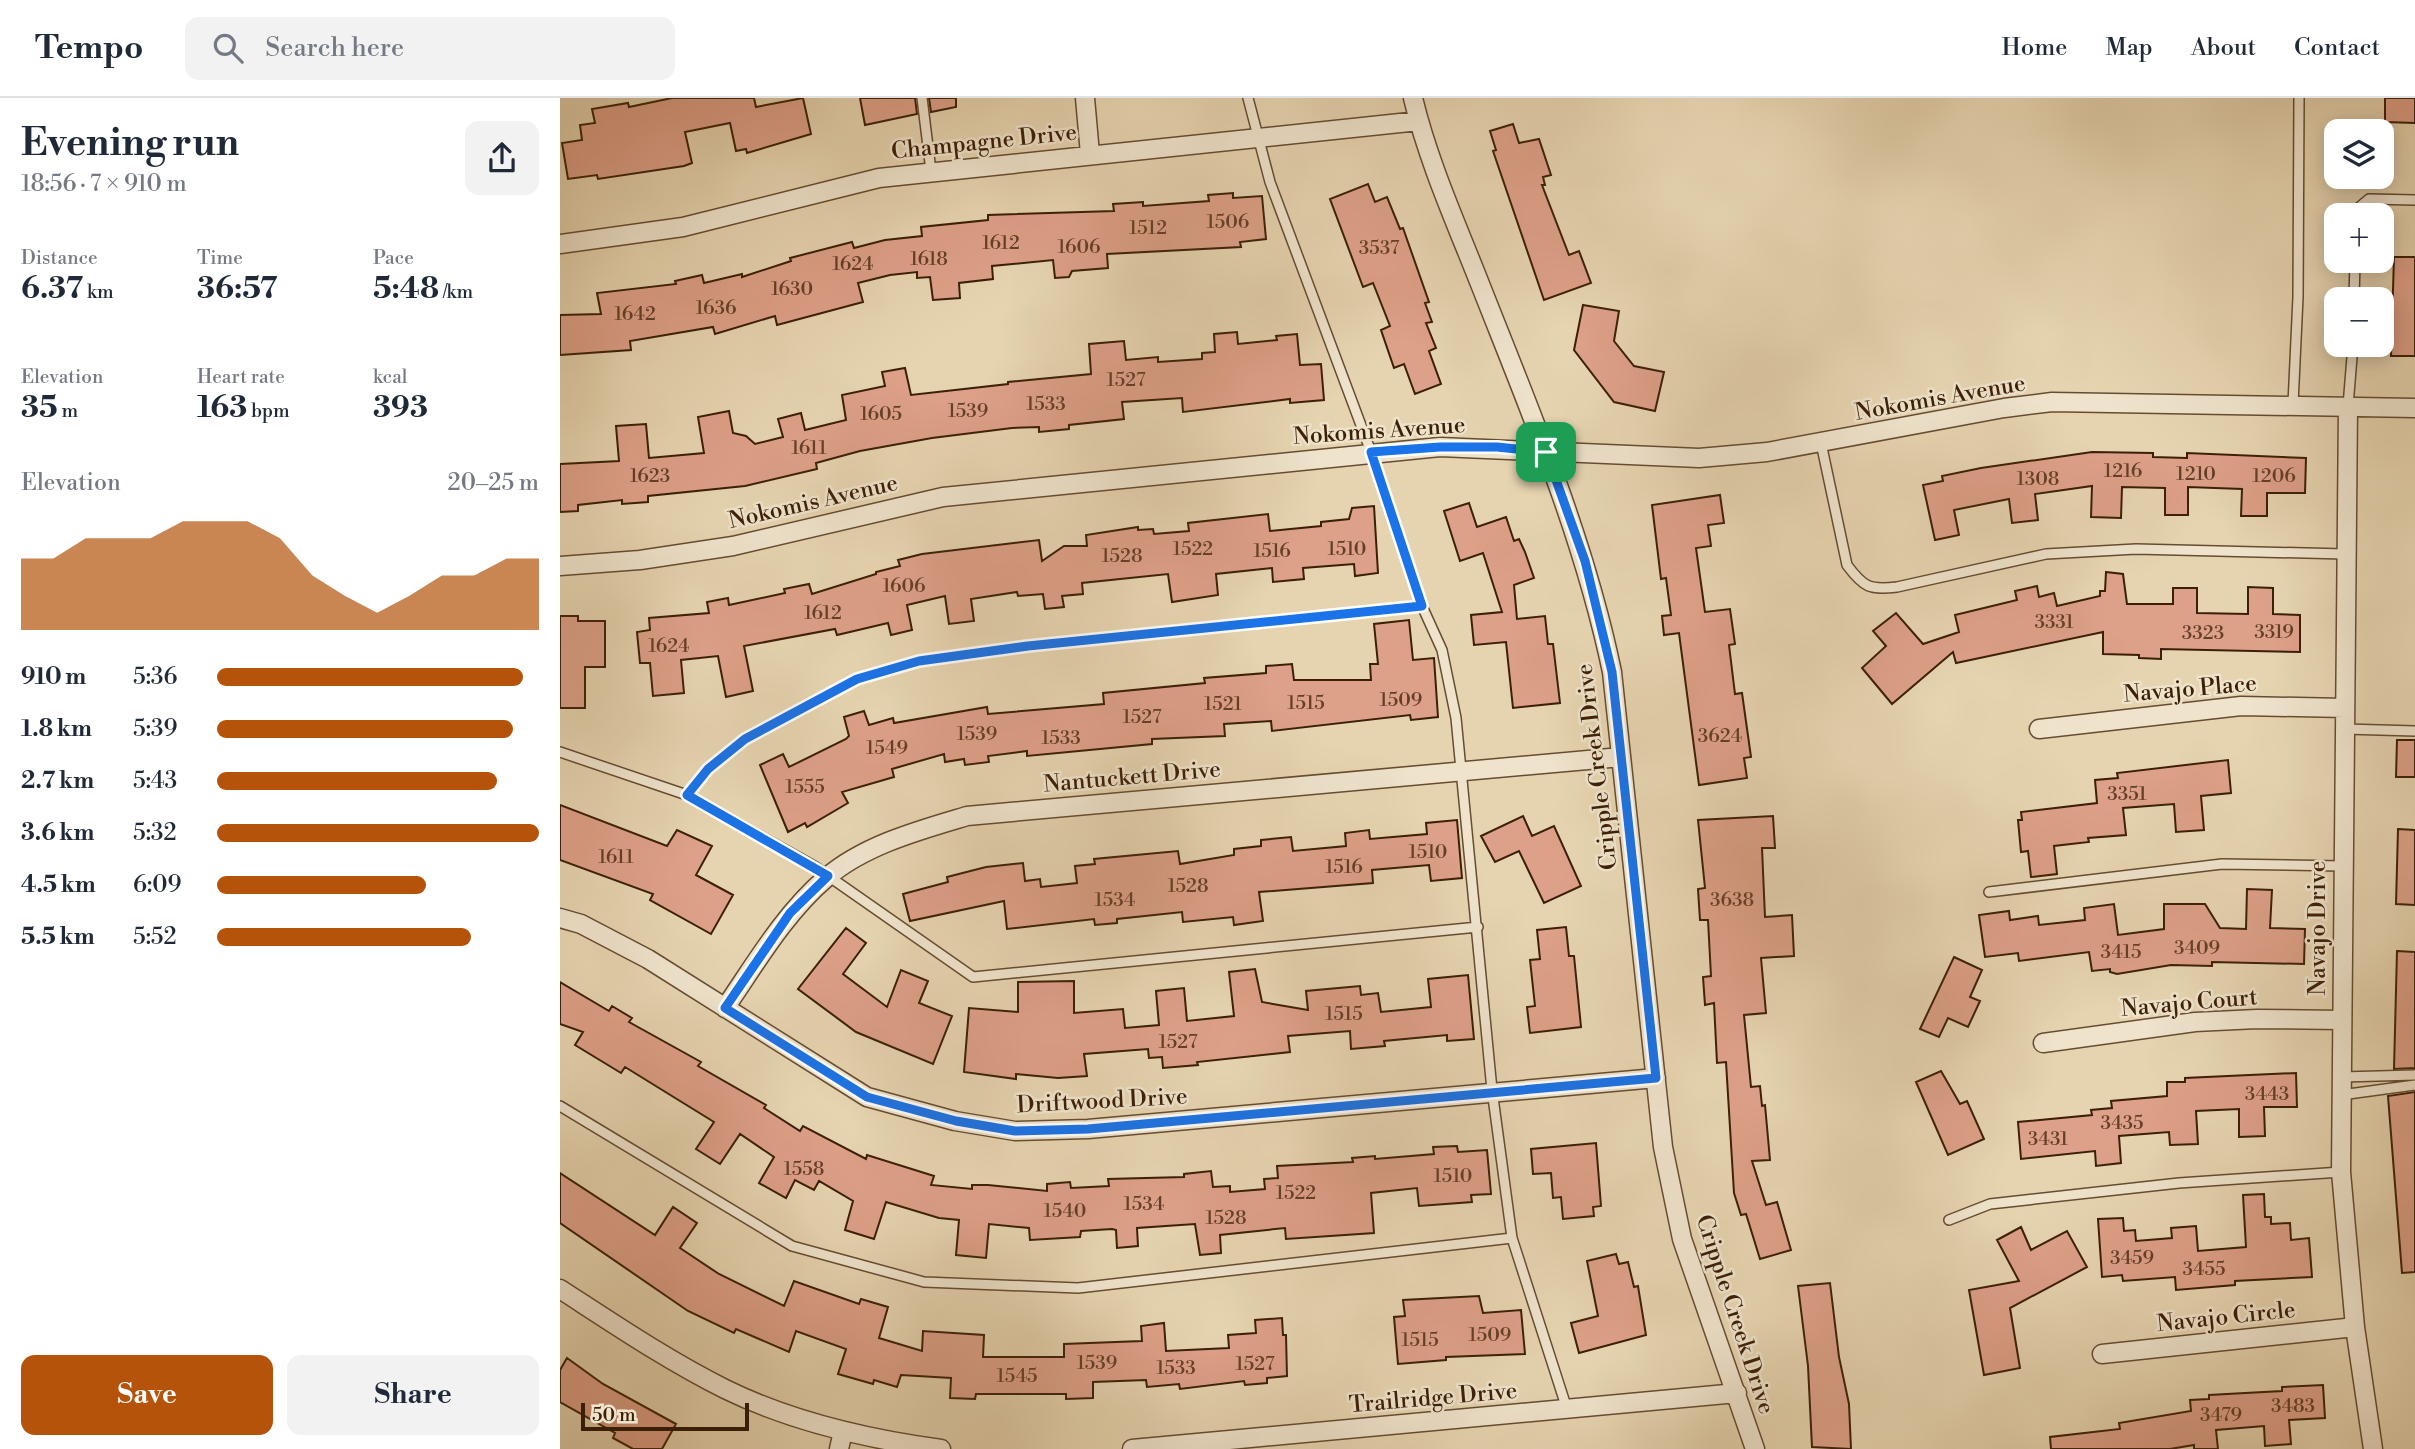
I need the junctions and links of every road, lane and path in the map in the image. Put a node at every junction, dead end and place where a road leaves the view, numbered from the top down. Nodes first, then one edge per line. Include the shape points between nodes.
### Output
1 (922, 98) edge
2 (1085, 98) edge
3 (1248, 98) edge
4 (1413, 98) edge
5 (2299, 98) edge
6 (1419, 121) junction
7 (1258, 139) junction
8 (1090, 154) junction
9 (931, 171) junction
10 (2415, 200) edge
11 (2364, 203) edge
12 (560, 244) edge
13 (2352, 357) edge
14 (2293, 404) junction
15 (2348, 406) junction
16 (2415, 408) edge
17 (1821, 443) junction
18 (1371, 452) junction
19 (1546, 452) junction
20 (2345, 554) junction
21 (560, 566) edge
22 (1422, 606) junction
23 (2345, 708) junction
24 (2039, 729) dead end
25 (2344, 729) junction
26 (2415, 731) edge
27 (560, 752) edge
28 (1621, 757) junction
29 (1462, 769) junction
30 (687, 795) junction
31 (2342, 866) junction
32 (828, 876) junction
33 (1989, 892) dead end
34 (560, 918) edge
35 (1478, 928) junction
36 (725, 1008) junction
37 (2341, 1020) junction
38 (2043, 1043) dead end
39 (2415, 1075) edge
40 (2340, 1077) junction
41 (1656, 1078) junction
42 (2415, 1085) edge
43 (1492, 1090) junction
44 (2340, 1096) junction
45 (560, 1106) edge
46 (2341, 1172) junction
47 (1949, 1220) dead end
48 (1511, 1238) junction
49 (560, 1289) edge
50 (2355, 1327) junction
51 (2102, 1354) dead end
52 (1737, 1393) junction
53 (1567, 1410) junction
54 (843, 1431) junction
55 (839, 1449) edge
56 (941, 1449) edge
57 (1132, 1449) edge
58 (1755, 1449) edge
59 (2372, 1449) edge

1 - 9 lane
2 - 8 street
3 - 7 lane
4 - 6 street, Cripple Creek Drive
5 - 14 lane
6 - 7 street, Champagne Drive
6 - 19 street, Cripple Creek Drive
7 - 8 street, Champagne Drive
7 - 18 lane
8 - 9 street, Champagne Drive
9 - 12 street, Champagne Drive via 879,178 682,227
10 - 11 lane via 2369,199
13 - 15 lane
14 - 15 street, Nokomis Avenue
14 - 17 street, Nokomis Avenue via 2052,402
15 - 16 street, Nokomis Avenue
15 - 20 street, Navajo Drive
17 - 19 street, Nokomis Avenue via 1699,458
17 - 20 lane via 1847,565 1858,581 1874,589 2046,554 2136,549
18 - 19 street, Nokomis Avenue via 1474,447
18 - 21 street, Nokomis Avenue via 943,497 733,546
18 - 22 lane
19 - 28 street, Cripple Creek Drive via 1600,616 1612,672
20 - 23 street, Navajo Drive
22 - 29 lane via 1442,650
22 - 30 lane via 919,661 857,679 756,733 708,769
23 - 24 street, Navajo Place via 2241,706
23 - 25 street, Navajo Drive
25 - 26 lane
25 - 31 street, Navajo Drive
27 - 30 lane
28 - 29 street, Nantuckett Drive
28 - 41 street, Cripple Creek Drive
29 - 32 street, Nantuckett Drive via 967,816 906,835
29 - 35 lane
30 - 32 lane
31 - 33 lane via 2222,864
31 - 37 street, Navajo Drive
32 - 35 lane via 974,977
32 - 36 street, Nantuckett Drive via 790,913
34 - 36 street, Driftwood Drive via 648,958
35 - 43 lane
36 - 43 street, Driftwood Drive via 867,1097 1015,1131 1088,1129
37 - 38 street, Navajo Court via 2194,1023
37 - 40 street, Navajo Drive
39 - 40 lane
40 - 44 street, Navajo Drive
41 - 43 street, Driftwood Drive
41 - 52 street, Cripple Creek Drive via 1663,1147 1682,1239 1707,1320
42 - 44 lane
43 - 48 lane
44 - 46 street, Navajo Drive
45 - 48 lane via 792,1245 924,1282 1078,1288
46 - 47 lane via 2192,1182 2003,1203
46 - 50 street, Navajo Drive
48 - 53 lane
49 - 54 street via 674,1362 728,1390
50 - 51 street, Navajo Circle
50 - 59 street, Navajo Drive
52 - 53 street, Trailridge Drive
52 - 58 street, Cripple Creek Drive
53 - 57 street, Trailridge Drive
54 - 55 street
54 - 56 street

